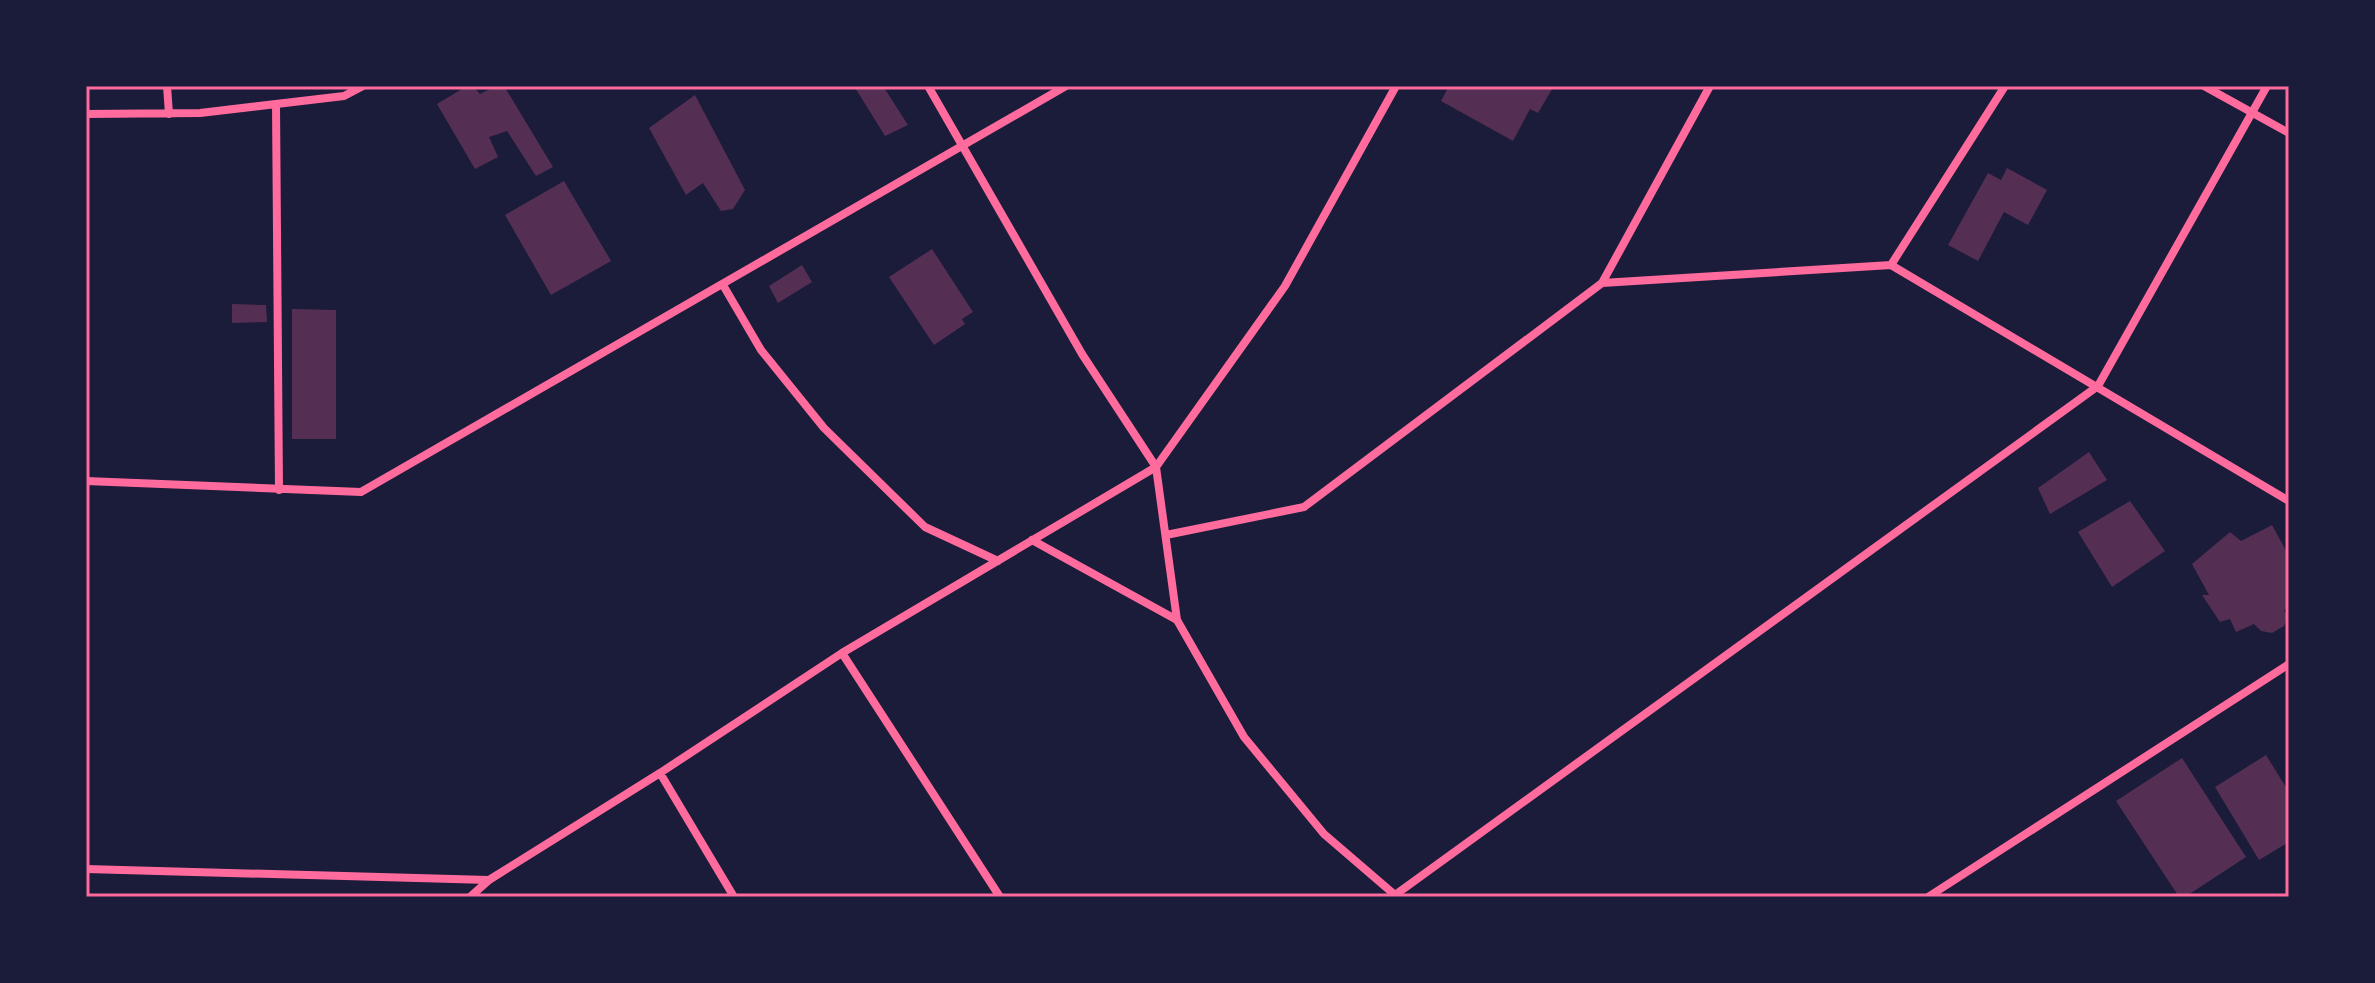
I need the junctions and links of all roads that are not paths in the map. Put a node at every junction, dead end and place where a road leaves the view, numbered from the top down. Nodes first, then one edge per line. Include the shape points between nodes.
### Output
1 (167, 86) edge
2 (363, 86) edge
3 (928, 86) edge
4 (1066, 86) edge
5 (1396, 86) edge
6 (1710, 86) edge
7 (2005, 86) edge
8 (2204, 86) edge
9 (2267, 86) edge
10 (276, 104) junction
11 (2252, 113) junction
12 (86, 114) edge
13 (169, 114) junction
14 (2289, 133) edge
15 (962, 148) junction
16 (1891, 265) junction
17 (1602, 283) junction
18 (723, 285) junction
19 (2098, 386) junction
20 (1156, 467) junction
21 (86, 481) edge
22 (279, 490) junction
23 (2289, 501) edge
24 (1166, 535) junction
25 (1032, 540) junction
26 (998, 561) junction
27 (1177, 620) junction
28 (842, 653) junction
29 (2289, 664) edge
30 (660, 773) junction
31 (86, 869) edge
32 (489, 880) junction
33 (1396, 896) edge
34 (470, 897) edge
35 (734, 897) edge
36 (1000, 897) edge
37 (1928, 897) edge

1 - 13 street
2 - 10 street via 344,96
3 - 15 street
4 - 15 street
5 - 20 street via 1285,286
6 - 17 street
7 - 16 street
8 - 11 street
9 - 11 street
10 - 13 street
10 - 22 street
11 - 14 street
11 - 19 street
12 - 13 street
15 - 18 street
15 - 20 street via 1082,354
16 - 17 street
16 - 19 street
17 - 24 street via 1304,507
18 - 22 street via 361,492
18 - 26 street via 761,350 824,428 925,527
19 - 23 street
19 - 33 street
20 - 24 street
20 - 25 street
21 - 22 street
24 - 27 street
25 - 26 street
25 - 27 street
26 - 28 street
27 - 33 street via 1244,737 1324,834
28 - 30 street
28 - 36 street
29 - 37 street
30 - 32 street
30 - 35 street
31 - 32 street
32 - 34 street

